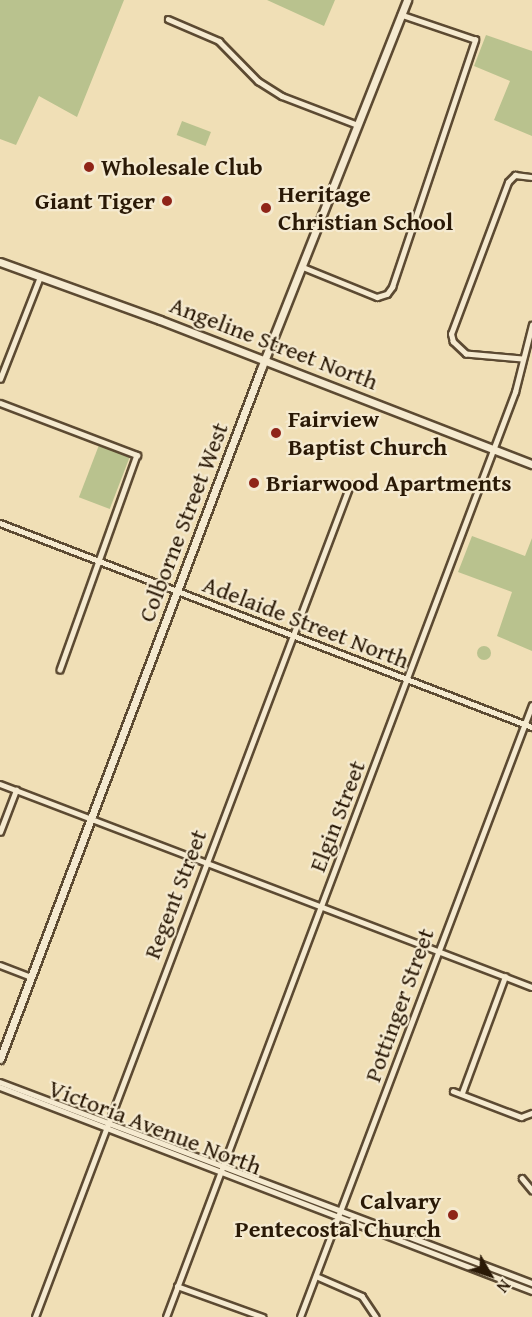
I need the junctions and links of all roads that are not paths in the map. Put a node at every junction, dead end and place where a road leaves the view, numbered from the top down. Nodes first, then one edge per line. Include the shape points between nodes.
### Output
1 (407, 0) edge
2 (401, 15) junction
3 (168, 19) dead end
4 (358, 125) junction
5 (532, 177) edge
6 (0, 262) edge
7 (303, 267) junction
8 (40, 277) junction
9 (532, 325) edge
10 (522, 359) junction
11 (266, 361) junction
12 (0, 379) edge
13 (0, 404) edge
14 (494, 449) junction
15 (532, 464) edge
16 (350, 485) dead end
17 (0, 524) edge
18 (97, 563) junction
19 (177, 593) junction
20 (294, 636) junction
21 (60, 670) dead end
22 (407, 680) junction
23 (532, 705) edge
24 (525, 724) junction
25 (532, 727) edge
26 (0, 784) edge
27 (16, 790) junction
28 (92, 818) junction
29 (0, 832) edge
30 (206, 864) junction
31 (322, 907) junction
32 (438, 951) junction
33 (0, 965) edge
34 (31, 977) junction
35 (505, 977) junction
36 (532, 987) edge
37 (0, 1059) edge
38 (0, 1082) edge
39 (0, 1087) edge
40 (453, 1090) dead end
41 (462, 1093) junction
42 (53, 1104) junction
43 (532, 1113) edge
44 (107, 1124) junction
45 (223, 1169) junction
46 (522, 1178) dead end
47 (532, 1190) edge
48 (341, 1211) junction
49 (338, 1218) junction
50 (494, 1269) junction
51 (316, 1276) junction
52 (490, 1276) junction
53 (532, 1283) edge
54 (177, 1286) junction
55 (532, 1291) edge
56 (35, 1317) edge
57 (166, 1317) edge
58 (263, 1317) edge
59 (300, 1317) edge
60 (376, 1317) edge

1 - 2 main road, Colborne Street West
2 - 4 main road, Colborne Street West
2 - 7 street via 475,40 392,287 387,294 377,297
3 - 4 street via 219,41 258,81 282,96
4 - 7 main road, Colborne Street West
5 - 10 street via 515,175 508,182 451,334 453,342 466,354
6 - 8 main road, Angeline Street North
7 - 11 main road, Colborne Street West
8 - 11 main road, Angeline Street North
8 - 12 street
9 - 10 street, Elgin Street
10 - 14 street, Elgin Street via 519,381
11 - 14 main road, Angeline Street North
11 - 19 main road, Colborne Street West
13 - 18 street via 137,455
14 - 15 main road, Angeline Street North
14 - 22 street, Elgin Street
16 - 20 street, Regent Street
17 - 18 street, Adelaide Street North
18 - 19 street, Adelaide Street North
18 - 21 street
19 - 20 street, Adelaide Street North
19 - 28 main road, Colborne Street West
20 - 22 street, Adelaide Street North
20 - 30 street, Regent Street
22 - 24 street, Adelaide Street North
22 - 31 street, Elgin Street
23 - 24 street, Pottinger Street
24 - 25 street, Adelaide Street North
24 - 32 street, Pottinger Street
26 - 27 street
27 - 28 street
27 - 29 street
28 - 30 street
28 - 34 main road, Colborne Street West
30 - 31 street
30 - 44 street, Regent Street
31 - 32 street
31 - 45 street, Elgin Street
32 - 35 street
32 - 48 street, Pottinger Street
33 - 34 street
34 - 37 main road, Colborne Street West
35 - 36 street
35 - 41 street
38 - 42 street, Victoria Avenue North
39 - 42 street, Victoria Avenue North
40 - 41 street
41 - 43 street via 521,1117
42 - 44 street, Victoria Avenue North
44 - 45 street, Victoria Avenue North
44 - 56 street, Regent Street
45 - 48 street, Victoria Avenue North
45 - 49 street, Victoria Avenue North
45 - 54 street, Elgin Street
46 - 47 street
48 - 49 street, Pottinger Street
48 - 50 street, Victoria Avenue North
49 - 51 street, Pottinger Street
49 - 52 street, Victoria Avenue North
50 - 52 street
50 - 53 street, Victoria Avenue North
51 - 59 street, Pottinger Street
51 - 60 street via 362,1296
52 - 55 street, Victoria Avenue North
54 - 57 street, Elgin Street
54 - 58 street

